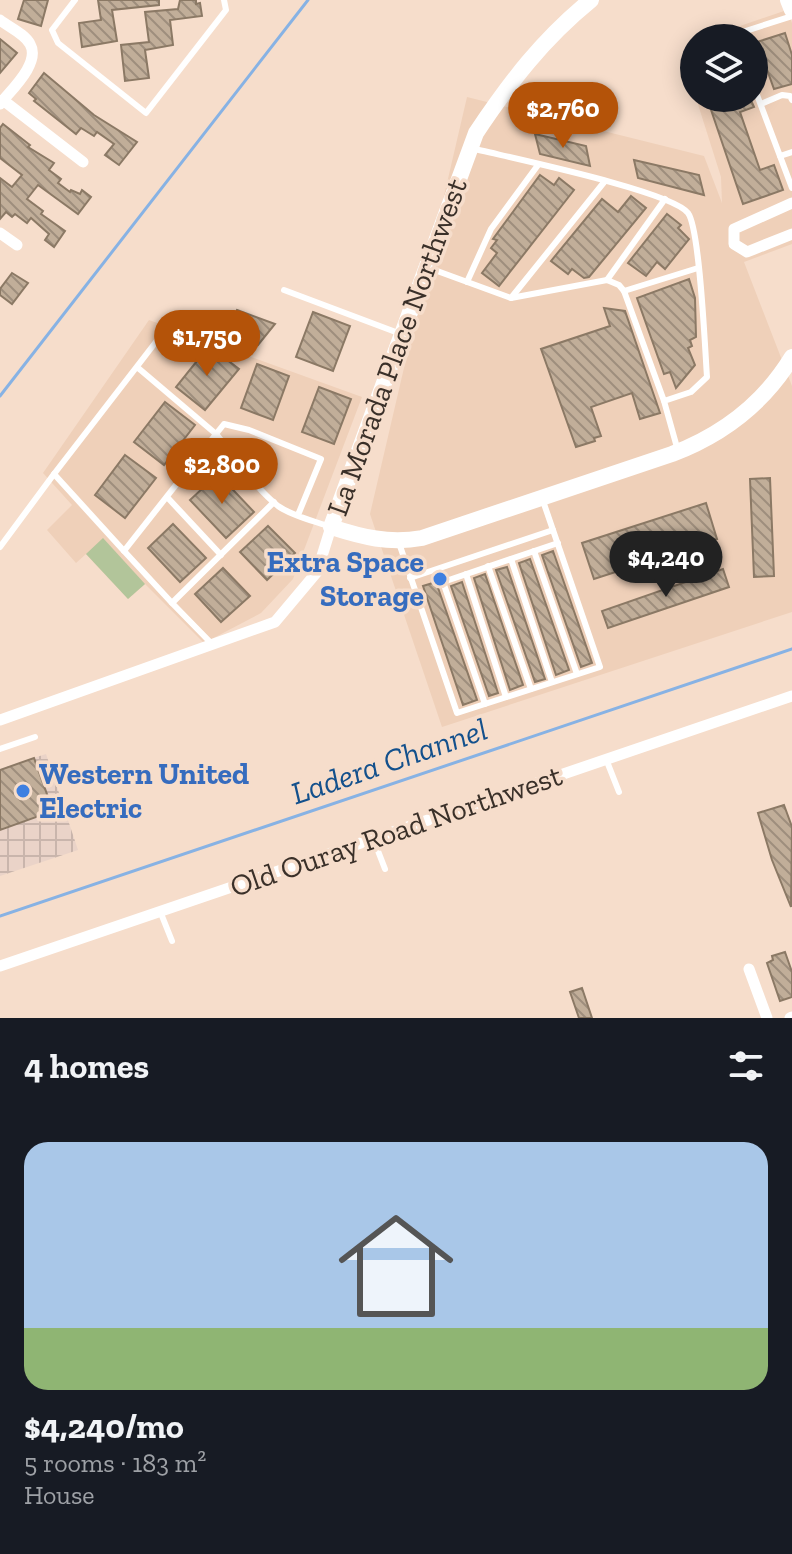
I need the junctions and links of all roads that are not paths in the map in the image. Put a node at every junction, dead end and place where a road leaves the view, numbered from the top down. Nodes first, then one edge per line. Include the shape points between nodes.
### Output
1 (75, 0) edge
2 (224, 0) edge
3 (591, 0) edge
4 (788, 0) edge
5 (792, 13) edge
6 (0, 20) edge
7 (766, 24) edge
8 (792, 100) edge
9 (768, 101) edge
10 (2, 102) edge
11 (764, 112) edge
12 (471, 148) junction
13 (792, 152) edge
14 (780, 156) junction
15 (83, 162) dead end
16 (538, 165) junction
17 (605, 181) junction
18 (792, 188) edge
19 (665, 199) junction
20 (792, 203) edge
21 (0, 233) edge
22 (792, 234) edge
23 (17, 245) dead end
24 (425, 266) junction
25 (698, 268) junction
26 (607, 280) junction
27 (467, 282) junction
28 (284, 290) dead end
29 (624, 291) junction
30 (511, 298) junction
31 (162, 334) dead end
32 (401, 334) junction
33 (792, 357) edge
34 (137, 367) junction
35 (664, 401) junction
36 (216, 434) junction
37 (679, 452) junction
38 (54, 474) junction
39 (167, 497) junction
40 (542, 498) junction
41 (274, 502) junction
42 (298, 515) junction
43 (331, 527) junction
44 (553, 530) junction
45 (398, 541) junction
46 (558, 543) junction
47 (0, 547) edge
48 (124, 551) junction
49 (534, 551) junction
50 (221, 555) junction
51 (511, 559) junction
52 (488, 566) junction
53 (466, 574) junction
54 (410, 578) junction
55 (172, 603) junction
56 (213, 645) junction
57 (577, 674) junction
58 (552, 682) junction
59 (531, 689) junction
60 (792, 696) edge
61 (506, 697) junction
62 (485, 704) junction
63 (0, 720) edge
64 (35, 737) dead end
65 (0, 749) edge
66 (606, 759) junction
67 (619, 792) dead end
68 (373, 838) junction
69 (385, 869) dead end
70 (160, 911) junction
71 (172, 941) dead end
72 (0, 966) edge
73 (749, 969) dead end
74 (767, 1018) edge

1 - 2 lane via 52,30 58,43 146,113 226,10
3 - 12 street, La Morada Place Northwest via 511,80
4 - 5 street
5 - 7 lane
6 - 10 street via 29,42 33,52 32,62
8 - 9 lane via 782,95
10 - 15 street
11 - 14 lane
12 - 16 lane
12 - 24 street, La Morada Place Northwest
13 - 14 lane
14 - 18 lane
16 - 17 lane
16 - 27 lane via 491,229
17 - 19 lane
17 - 30 lane
19 - 25 lane via 690,215
19 - 26 lane
20 - 22 street via 734,229 732,237 747,252
21 - 23 street
24 - 27 lane
24 - 32 street, La Morada Place Northwest
25 - 29 lane
25 - 35 lane via 707,377 691,392
26 - 29 lane
26 - 30 lane
27 - 30 lane
28 - 32 lane
29 - 35 lane
31 - 34 lane
32 - 43 street, La Morada Place Northwest
33 - 37 street via 742,415
34 - 36 lane
34 - 38 lane
35 - 37 lane
36 - 39 lane
36 - 41 lane
36 - 42 lane via 224,424 321,459
37 - 40 street
38 - 47 lane
38 - 48 lane
39 - 48 lane
39 - 50 lane
40 - 44 lane
40 - 45 street
41 - 42 lane
41 - 50 lane
42 - 43 lane
43 - 45 street via 373,540
43 - 56 street, La Morada Place Northwest via 317,572 275,622
44 - 46 lane
44 - 54 lane
45 - 54 lane
46 - 49 lane
46 - 57 lane via 600,667
48 - 55 lane
49 - 51 lane
49 - 57 lane
50 - 55 lane
51 - 52 lane
51 - 58 lane
52 - 53 lane
52 - 59 lane
53 - 61 lane
53 - 62 lane via 443,582
54 - 62 lane via 457,713
55 - 56 lane
56 - 63 street, La Morada Place Northwest
57 - 58 lane
58 - 59 lane
59 - 61 lane
60 - 66 street, Old Ouray Road Northwest
61 - 62 lane
64 - 65 lane
66 - 67 lane
66 - 68 street, Old Ouray Road Northwest
68 - 69 lane
68 - 70 street, Old Ouray Road Northwest
70 - 71 lane
70 - 72 street, Old Ouray Road Northwest
73 - 74 street

